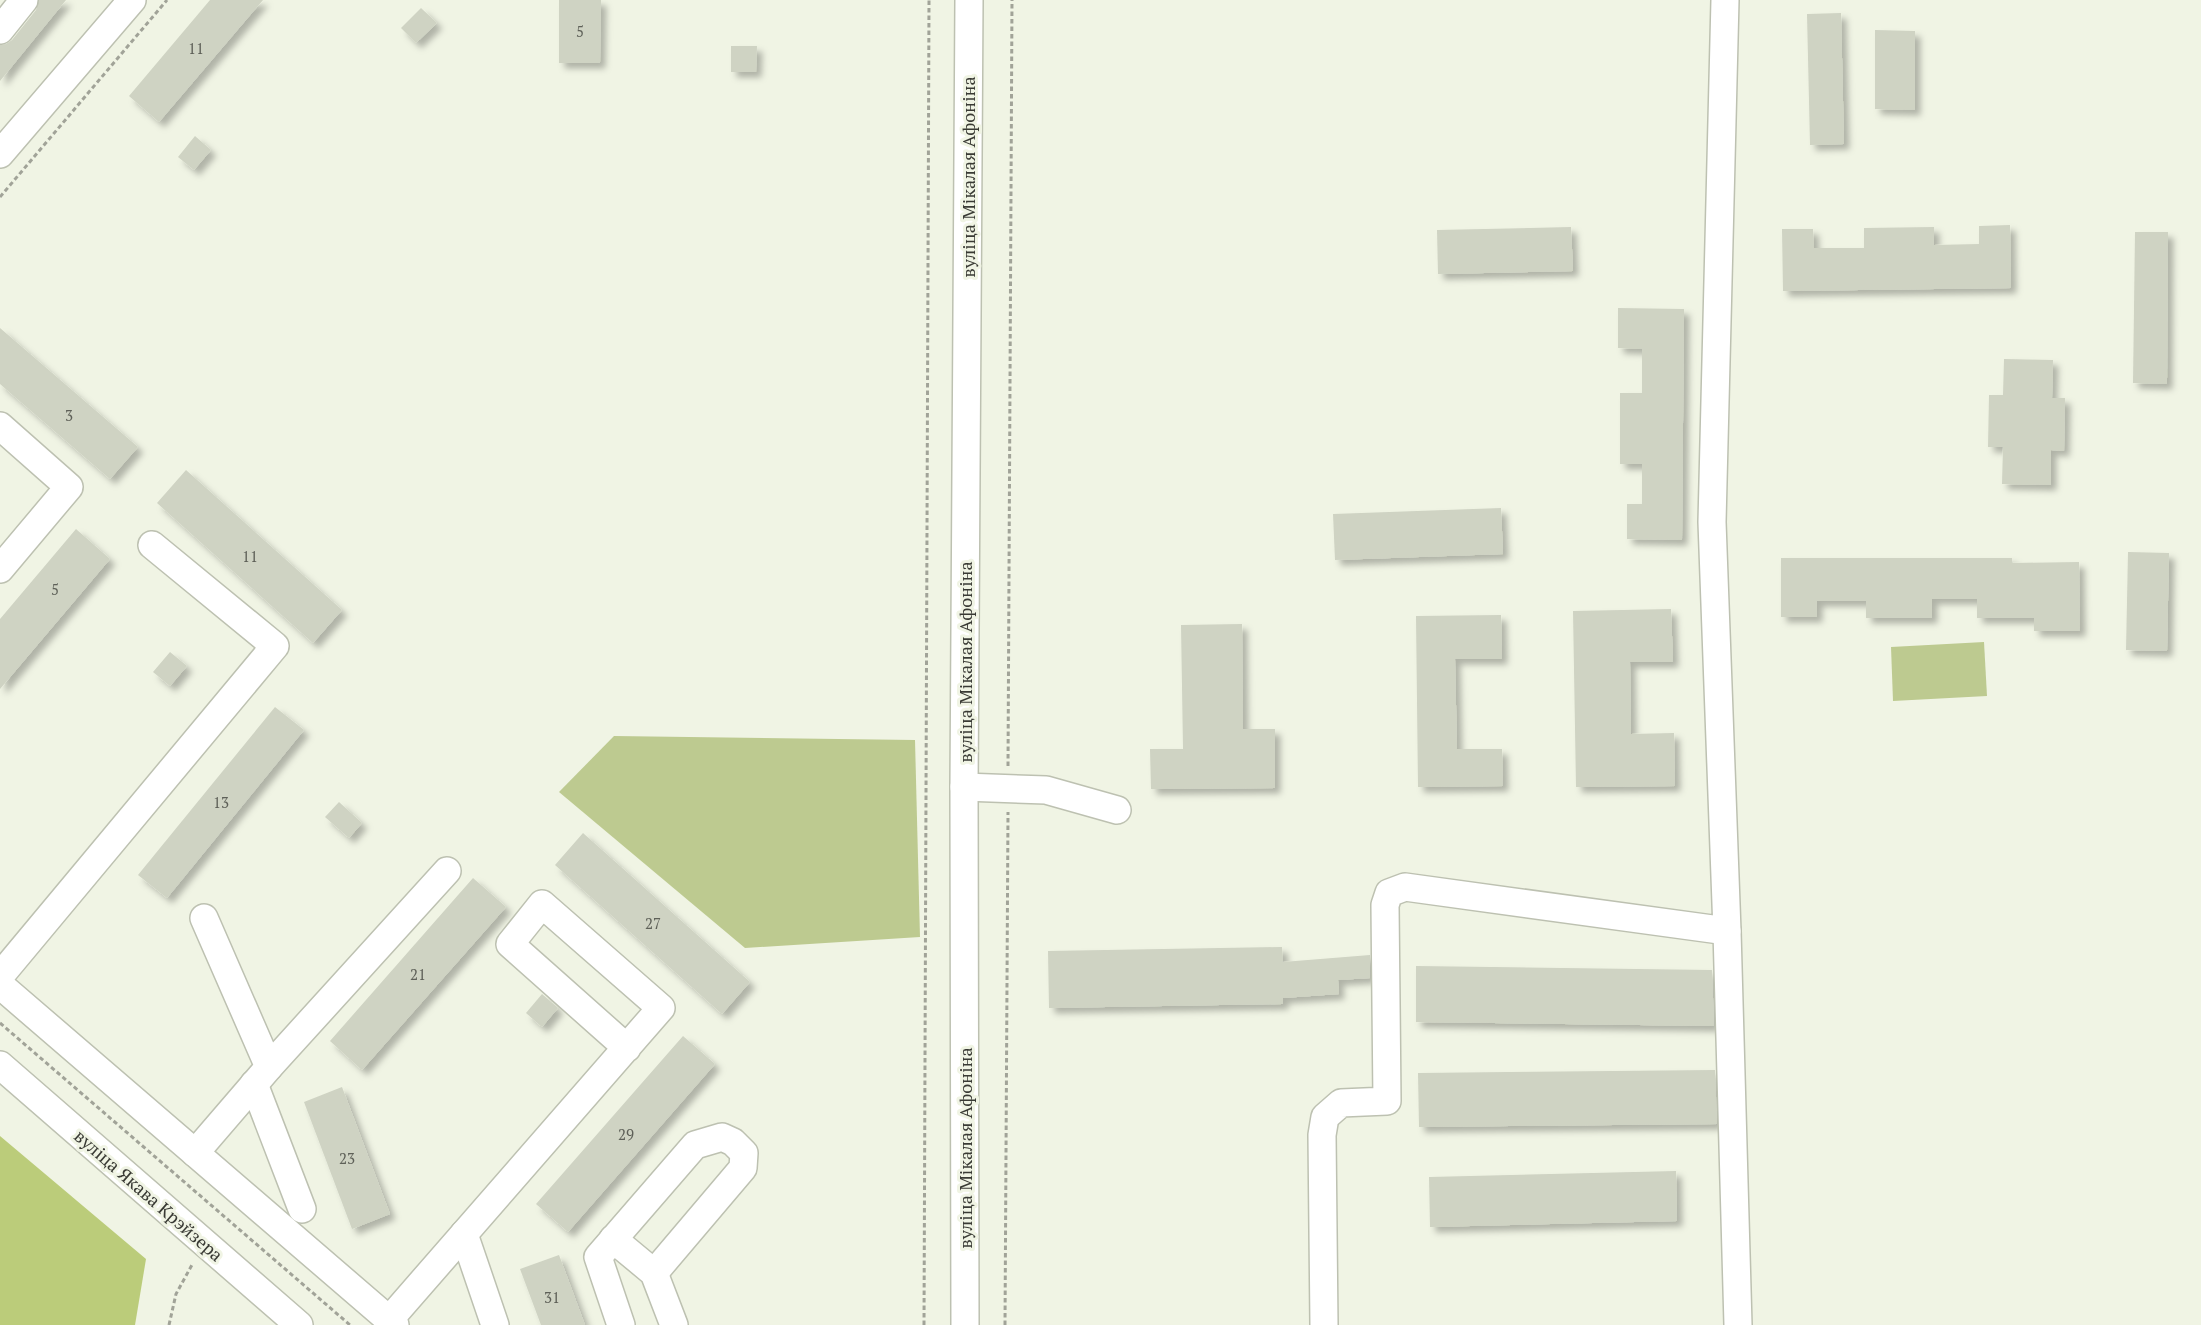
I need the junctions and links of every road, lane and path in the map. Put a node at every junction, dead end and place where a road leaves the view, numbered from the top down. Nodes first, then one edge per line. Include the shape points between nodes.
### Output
1 (24, 0) edge
2 (132, 0) edge
3 (167, 0) edge
4 (929, 0) edge
5 (969, 0) edge
6 (1012, 0) edge
7 (1725, 0) edge
8 (0, 30) edge
9 (0, 154) edge
10 (0, 197) edge
11 (0, 426) edge
12 (152, 545) dead end
13 (0, 569) edge
14 (964, 787) junction
15 (1008, 789) junction
16 (1117, 810) dead end
17 (447, 871) dead end
18 (204, 918) dead end
19 (1727, 931) junction
20 (0, 976) edge
21 (0, 985) edge
22 (0, 1023) edge
23 (627, 1048) junction
24 (0, 1065) edge
25 (262, 1075) junction
26 (195, 1153) junction
27 (302, 1209) dead end
28 (465, 1234) junction
29 (613, 1239) junction
30 (206, 1245) junction
31 (654, 1273) junction
32 (392, 1322) edge
33 (169, 1325) edge
34 (299, 1325) edge
35 (350, 1325) edge
36 (495, 1325) edge
37 (621, 1325) edge
38 (674, 1325) edge
39 (924, 1325) edge
40 (965, 1325) edge
41 (1005, 1325) edge
42 (1324, 1325) edge
43 (1738, 1325) edge

1 - 8 street
2 - 9 street
3 - 10 path
4 - 39 path
5 - 14 street, вуліца Мікалая Афоніна
6 - 15 path
7 - 19 street via 1712,522
11 - 13 street via 69,487
12 - 20 street via 274,646
14 - 15 street
14 - 40 street, вуліца Мікалая Афоніна
15 - 16 street via 1046,790
15 - 41 path
17 - 25 street
18 - 25 street
19 - 42 street via 1405,887 1389,893 1385,905 1387,1101 1341,1103 1325,1117 1322,1135
19 - 43 street
21 - 26 street
22 - 35 path
23 - 23 street via 661,1008 542,904 510,944
23 - 28 street
24 - 30 street, вуліца Якава Крэйзера
25 - 26 street
25 - 27 street
26 - 32 street
28 - 32 street
28 - 36 street
29 - 31 street
29 - 31 street via 695,1145 722,1137 733,1142 744,1153 743,1168
29 - 37 street via 597,1257
30 - 33 path via 176,1294
30 - 34 street, вуліца Якава Крэйзера
31 - 38 street

